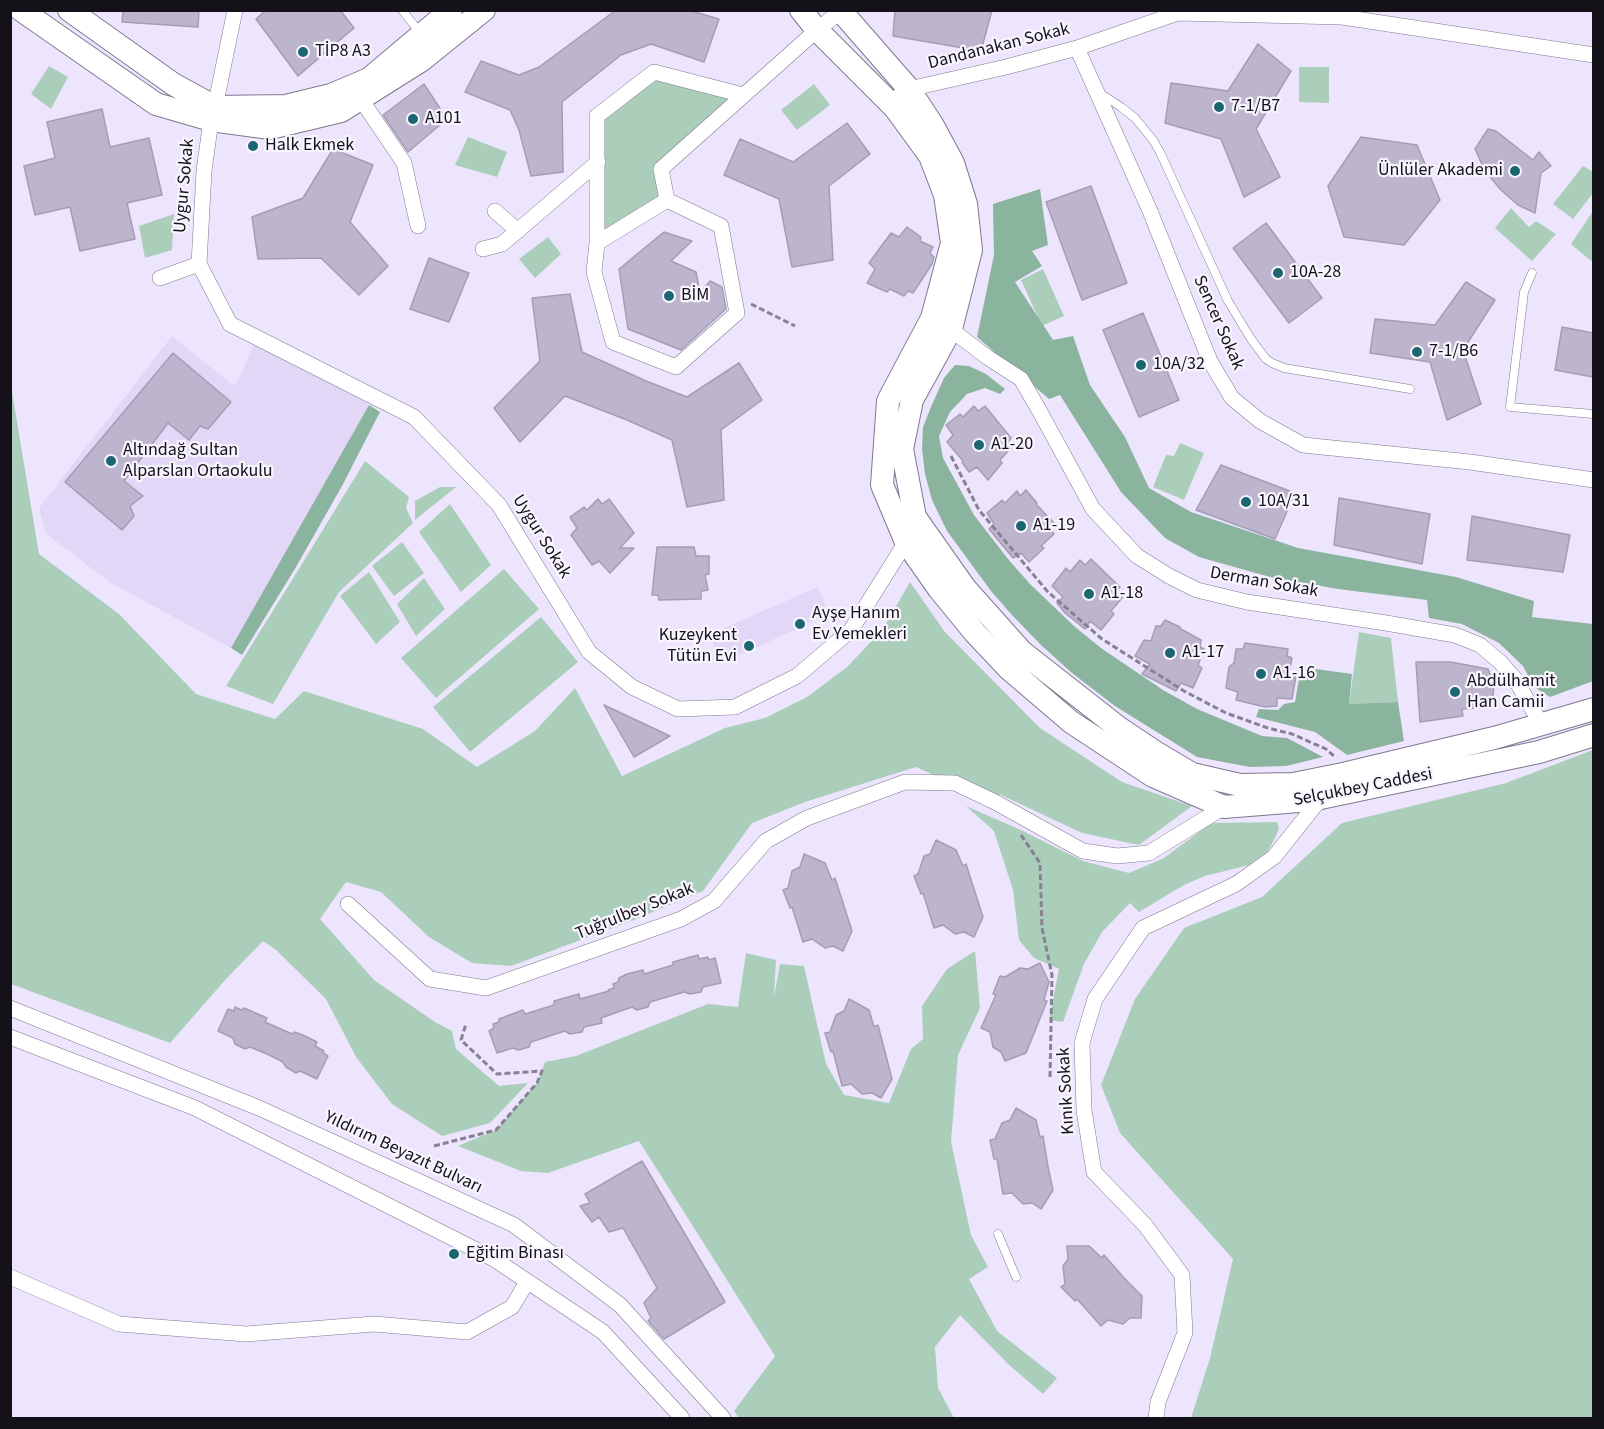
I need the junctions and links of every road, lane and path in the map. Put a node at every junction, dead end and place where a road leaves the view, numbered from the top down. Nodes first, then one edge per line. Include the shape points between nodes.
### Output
1 (21, 10) edge
2 (69, 10) edge
3 (235, 10) edge
4 (402, 10) edge
5 (451, 10) edge
6 (484, 10) edge
7 (801, 10) edge
8 (840, 11) edge
9 (817, 30) junction
10 (55, 33) junction
11 (422, 35) junction
12 (1077, 48) junction
13 (1593, 55) edge
14 (909, 89) junction
15 (356, 92) junction
16 (1097, 94) junction
17 (743, 95) junction
18 (895, 108) junction
19 (213, 114) junction
20 (598, 162) junction
21 (667, 200) junction
22 (495, 211) dead end
23 (418, 226) dead end
24 (518, 231) junction
25 (597, 243) junction
26 (483, 249) dead end
27 (199, 264) junction
28 (1532, 273) dead end
29 (160, 278) dead end
30 (734, 296) junction
31 (941, 324) junction
32 (795, 326) dead end
33 (1410, 389) dead end
34 (1593, 414) edge
35 (951, 456) dead end
36 (1593, 480) edge
37 (915, 517) junction
38 (906, 542) junction
39 (1593, 709) edge
40 (1540, 724) junction
41 (1593, 735) edge
42 (1345, 780) junction
43 (1321, 798) junction
44 (1224, 807) junction
45 (1021, 834) dead end
46 (348, 904) dead end
47 (10, 1008) edge
48 (466, 1024) dead end
49 (10, 1037) edge
50 (1050, 1078) dead end
51 (434, 1146) dead end
52 (998, 1234) dead end
53 (1016, 1277) dead end
54 (10, 1278) edge
55 (527, 1282) junction
56 (682, 1419) edge
57 (723, 1419) edge
58 (1156, 1419) edge

1 - 10 street
2 - 10 street
2 - 19 street
3 - 19 street, Uygur Sokak
4 - 11 lane
5 - 11 street
6 - 15 street via 422,60
7 - 9 street, Selçukbey Caddesi
8 - 9 street
8 - 14 street, Selçukbey Caddesi
9 - 17 street
9 - 18 street, Selçukbey Caddesi
10 - 19 street via 156,104
11 - 15 street
12 - 13 street, Dandanakan Sokak via 1178,13 1342,17
12 - 14 street, Dandanakan Sokak
12 - 16 street, Sencer Sokak
14 - 18 street
14 - 31 street, Selçukbey Caddesi via 953,163 966,204 971,250
15 - 19 street via 286,106
15 - 23 street via 404,164
16 - 33 lane via 1135,118 1153,140 1228,301 1266,359 1284,368
16 - 36 street, Sencer Sokak via 1150,211 1210,361 1232,399 1260,422 1303,445 1470,462
17 - 20 street via 654,72 597,116
17 - 21 street via 661,169
18 - 31 street, Selçukbey Caddesi via 930,156 945,195 952,243
19 - 27 street, Uygur Sokak via 204,171
20 - 24 street
20 - 25 street
21 - 25 street
21 - 30 street via 721,226
22 - 24 street
24 - 26 street via 502,244
25 - 30 street via 594,272 613,342 676,367 737,313
27 - 29 street
27 - 38 street, Uygur Sokak via 230,324 414,417 499,505 589,652 632,687 678,709 735,706 797,676 851,630
28 - 34 lane via 1524,292 1510,407
30 - 32 path
31 - 37 street, Selçukbey Caddesi via 912,400 902,449
31 - 38 street, Selçukbey Caddesi via 888,401 882,485
31 - 40 street, Derman Sokak via 1021,380 1093,509 1137,556 1197,590 1247,602 1455,635 1480,645 1515,680
35 - 42 path via 979,510 1048,592 1102,639 1226,713 1326,749 1337,758
37 - 38 street, Uygur Sokak
37 - 42 street, Selçukbey Caddesi via 964,588 1022,652 1155,752 1192,774 1240,785
38 - 44 street, Selçukbey Caddesi via 975,633 1009,669 1071,722 1153,776
39 - 40 street, Selçukbey Caddesi
40 - 42 street, Selçukbey Caddesi
41 - 42 street, Selçukbey Caddesi via 1539,753
42 - 43 street, Selçukbey Caddesi
43 - 44 street, Selçukbey Caddesi
43 - 58 street, Kınık Sokak via 1274,857 1236,884 1143,928 1095,999 1082,1044 1084,1110 1094,1172 1145,1225 1182,1275 1185,1333 1158,1402
44 - 46 street, Tuğrulbey Sokak via 1149,853 1117,856 1083,851 955,783 904,782 807,818 766,841 714,901 681,919 486,988 430,979
45 - 50 path via 1040,863 1042,928 1052,975
47 - 57 street, Yıldırım Beyazıt Bulvarı via 259,1108 514,1225 620,1305
48 - 51 path via 461,1040 497,1074 542,1071 537,1083 496,1130
49 - 55 street via 195,1108 494,1259
52 - 53 lane
54 - 55 street via 119,1324 246,1334 374,1324 466,1332 512,1307
55 - 56 street via 603,1332

